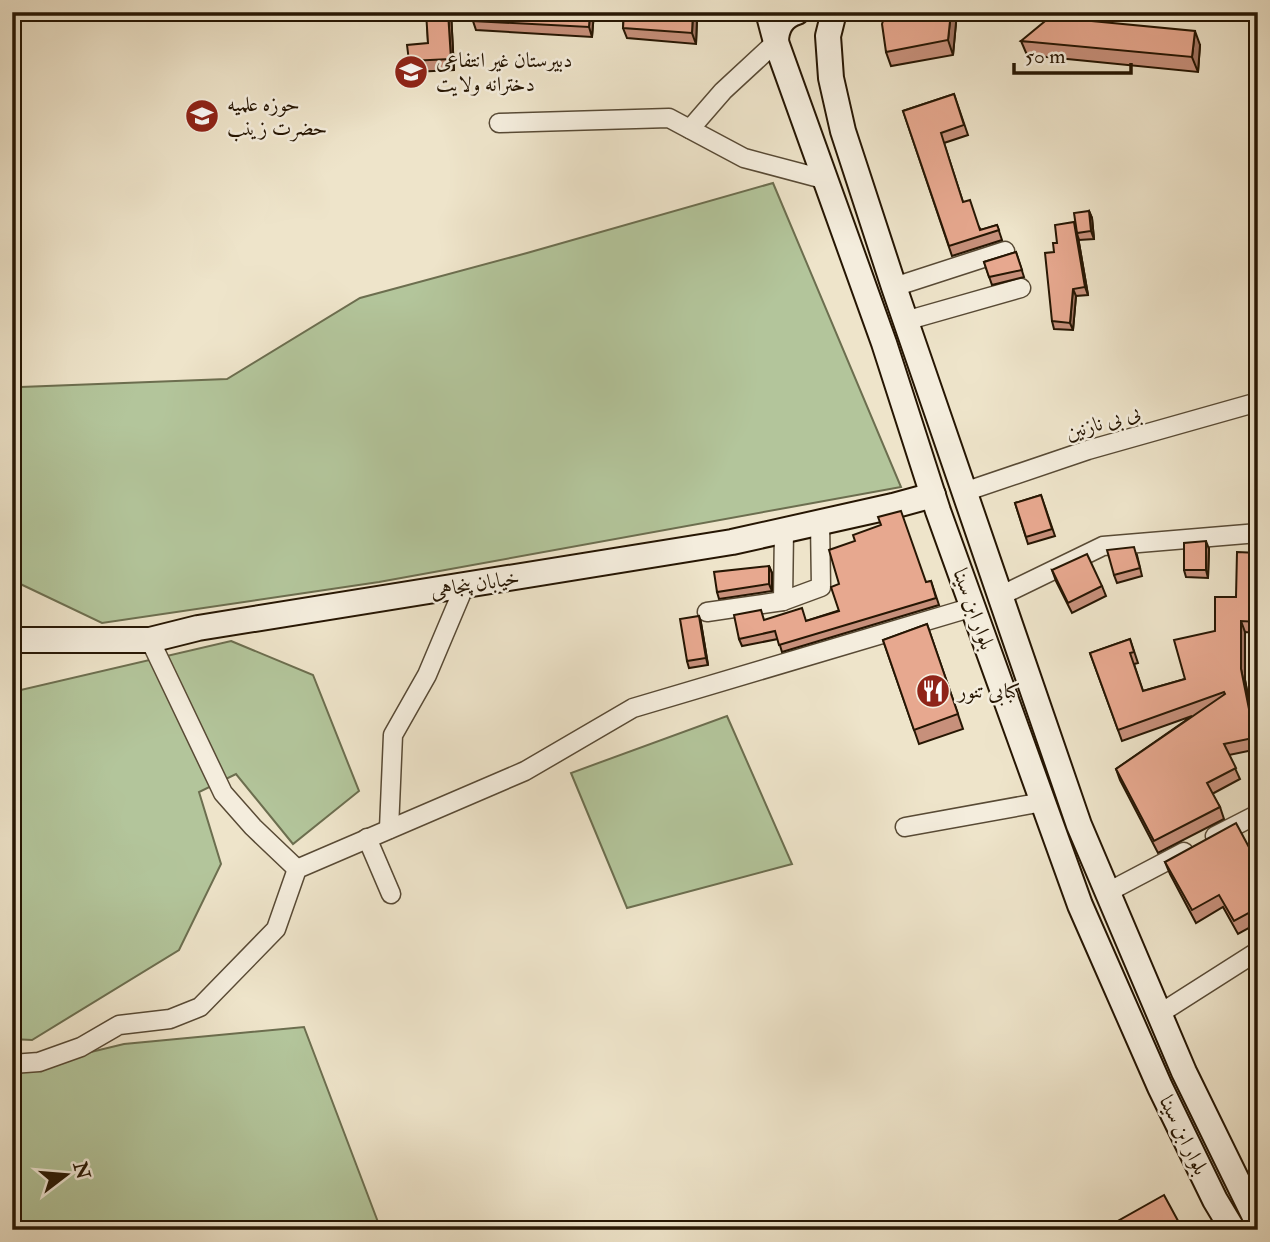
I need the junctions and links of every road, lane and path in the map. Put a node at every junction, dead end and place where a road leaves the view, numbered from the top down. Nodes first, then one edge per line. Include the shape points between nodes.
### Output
1 (768, 12) edge
2 (797, 12) edge
3 (806, 12) edge
4 (831, 24) edge
5 (776, 42) junction
6 (499, 123) dead end
7 (690, 129) junction
8 (827, 180) junction
9 (1004, 251) dead end
10 (894, 287) junction
11 (1021, 289) dead end
12 (905, 321) junction
13 (1258, 402) edge
14 (964, 492) junction
15 (933, 495) junction
16 (820, 522) junction
17 (784, 530) junction
18 (1258, 533) edge
19 (465, 585) junction
20 (1000, 596) junction
21 (783, 601) junction
22 (973, 607) junction
23 (707, 611) dead end
24 (12, 640) edge
25 (149, 640) junction
26 (1043, 803) junction
27 (1258, 814) edge
28 (905, 827) dead end
29 (390, 829) junction
30 (367, 838) junction
31 (297, 869) junction
32 (1106, 893) junction
33 (391, 894) dead end
34 (1258, 951) edge
35 (1159, 1014) junction
36 (12, 1064) edge
37 (1252, 1224) edge
38 (1233, 1230) edge

1 - 5 main road, بلوار ابن سینا
2 - 5 main road via 781,23
3 - 4 main road
4 - 10 main road, بلوار ابن سینا via 831,78 843,131
5 - 7 street
5 - 8 main road, بلوار ابن سینا
6 - 7 street via 669,118
7 - 8 street via 744,158
8 - 15 main road, بلوار ابن سینا
9 - 10 street
10 - 12 main road, بلوار ابن سینا
11 - 12 street
12 - 14 main road, بلوار ابن سینا
13 - 14 street, بی بی نازنین via 1088,450
14 - 20 main road, بلوار ابن سینا
15 - 16 main road, خیابان پنجاهی
15 - 22 main road, بلوار ابن سینا
16 - 17 main road, خیابان پنجاهی
16 - 21 street via 821,587
17 - 19 main road, خیابان پنجاهی
17 - 21 street
18 - 20 street via 1102,546
19 - 25 main road, خیابان پنجاهی
19 - 29 street via 427,676 393,735
20 - 32 main road, بلوار ابن سینا
21 - 23 street
22 - 26 main road, بلوار ابن سینا
22 - 29 street via 633,708 526,771
24 - 25 main road, خیابان پنجاهی
25 - 31 street via 223,793
26 - 28 street
26 - 38 main road, بلوار ابن سینا via 1080,905 1144,1052
27 - 32 street
29 - 30 street
30 - 31 street
30 - 33 street
31 - 36 street via 276,929 200,1007 170,1018 120,1025 38,1062
32 - 35 main road, بلوار ابن سینا
34 - 35 street
35 - 37 main road, بلوار ابن سینا

